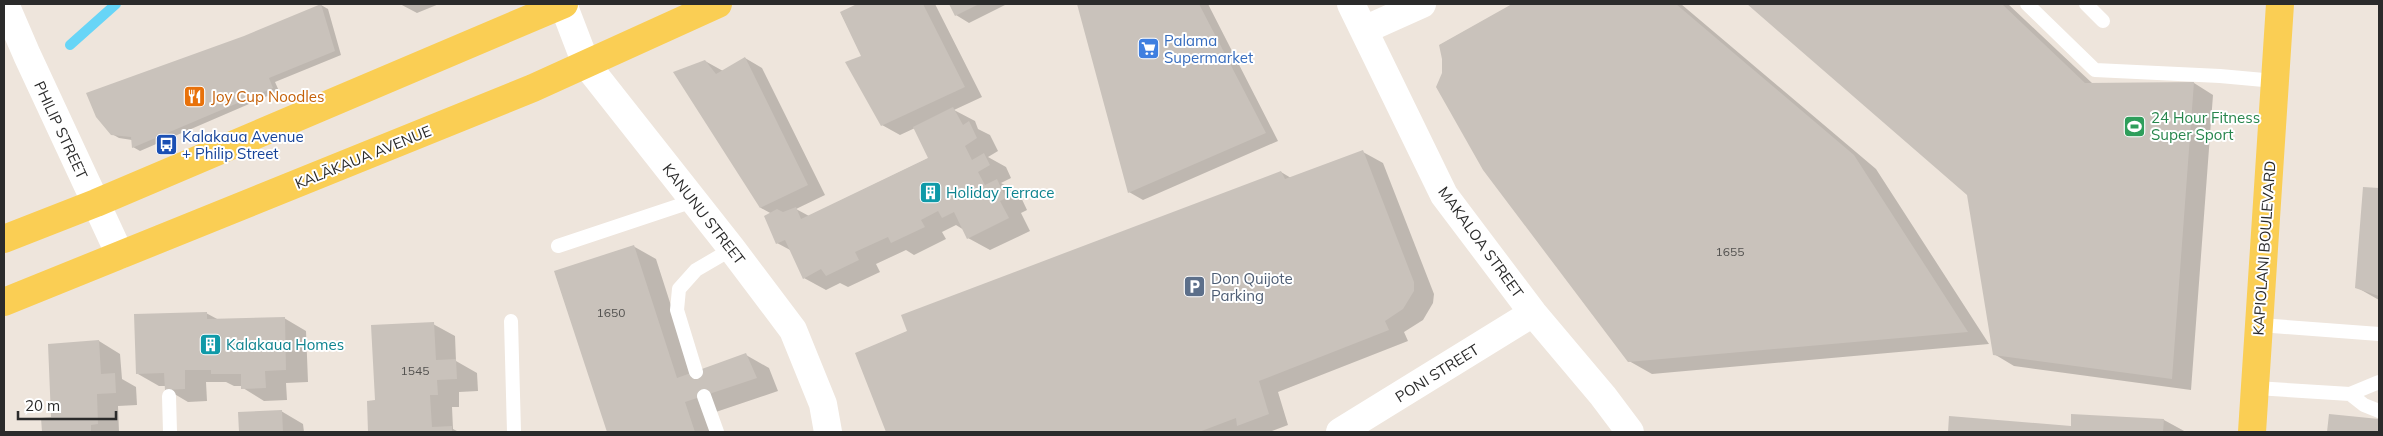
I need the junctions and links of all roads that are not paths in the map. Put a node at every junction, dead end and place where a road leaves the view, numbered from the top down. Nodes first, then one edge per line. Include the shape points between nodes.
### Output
1 (5, 4) edge
2 (564, 4) edge
3 (718, 4) edge
4 (1351, 4) edge
5 (1422, 4) edge
6 (2027, 4) edge
7 (2086, 4) edge
8 (2280, 4) edge
9 (2104, 21) dead end
10 (1364, 30) junction
11 (586, 64) junction
12 (2274, 81) junction
13 (693, 201) junction
14 (96, 203) junction
15 (4, 239) edge
16 (558, 246) dead end
17 (732, 249) junction
18 (120, 255) junction
19 (4, 302) edge
20 (1533, 313) junction
21 (511, 321) dead end
22 (2260, 325) junction
23 (2379, 334) edge
24 (696, 372) dead end
25 (2379, 382) edge
26 (2256, 388) junction
27 (2350, 394) junction
28 (169, 396) dead end
29 (704, 396) dead end
30 (2379, 411) edge
31 (170, 432) edge
32 (514, 432) edge
33 (717, 432) edge
34 (828, 432) edge
35 (1340, 432) edge
36 (1630, 432) edge
37 (2252, 432) edge

1 - 14 street, PHILIP STREET
2 - 11 street, KANUNU STREET
2 - 14 main road
3 - 11 main road, KALĀKAUA AVENUE
4 - 10 street, MAKALOA STREET
5 - 10 street
6 - 12 lane via 2094,70
7 - 9 lane
8 - 12 main road, KAPIOLANI BOULEVARD
10 - 20 street, MAKALOA STREET via 1444,195
11 - 13 street, KANUNU STREET
11 - 18 main road, KALĀKAUA AVENUE
12 - 22 main road, KAPIOLANI BOULEVARD
13 - 16 lane
13 - 17 street, KANUNU STREET
14 - 15 main road
14 - 18 street, PHILIP STREET
17 - 24 lane via 696,270 679,289 677,310
17 - 34 street, KANUNU STREET via 793,330 823,404
18 - 19 main road, KALĀKAUA AVENUE
20 - 35 street, PONI STREET
20 - 36 street, MAKALOA STREET
21 - 32 lane
22 - 23 lane
22 - 26 main road, KAPIOLANI BOULEVARD
25 - 27 lane
26 - 27 lane
26 - 37 main road, KAPIOLANI BOULEVARD
27 - 30 lane
28 - 31 lane
29 - 33 lane

